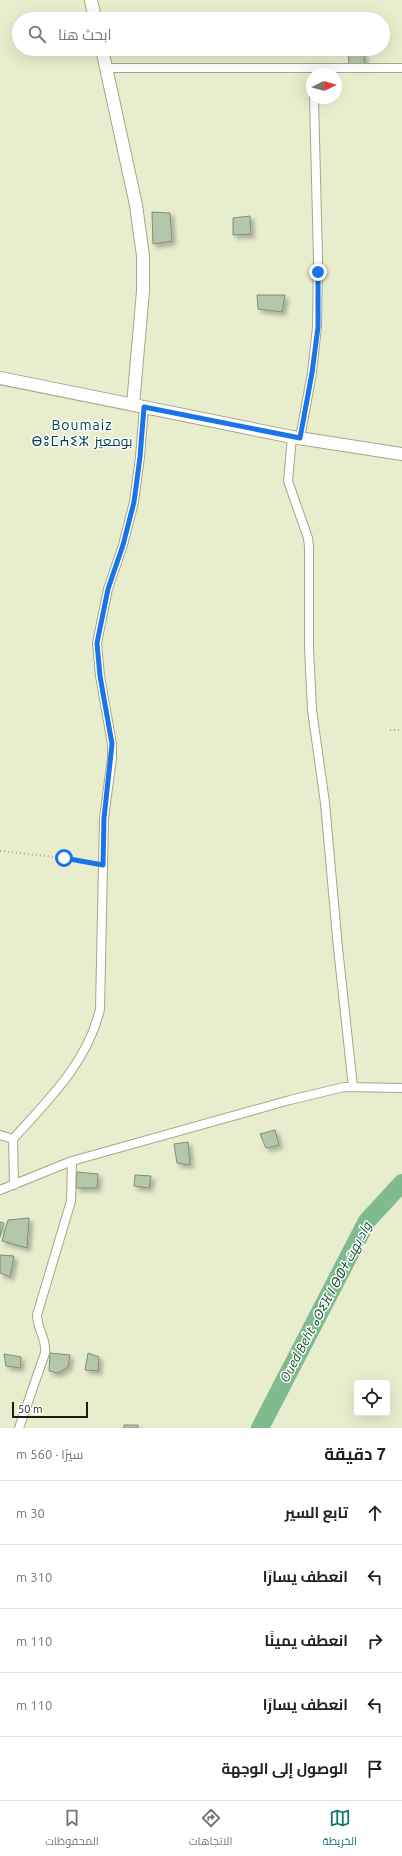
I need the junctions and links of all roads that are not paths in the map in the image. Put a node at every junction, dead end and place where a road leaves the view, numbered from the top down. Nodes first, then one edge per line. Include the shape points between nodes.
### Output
1 (91, 0) edge
2 (94, 12) edge
3 (103, 56) edge
4 (106, 68) junction
5 (402, 68) edge
6 (342, 70) edge
7 (306, 71) edge
8 (314, 104) edge
9 (0, 378) edge
10 (138, 406) junction
11 (296, 438) junction
12 (402, 454) edge
13 (353, 1087) junction
14 (402, 1088) edge
15 (0, 1135) edge
16 (13, 1139) junction
17 (72, 1161) junction
18 (14, 1185) junction
19 (0, 1190) edge
20 (19, 1428) edge

1 - 2 street
3 - 4 street
4 - 7 street
4 - 10 street via 136,204 143,256
5 - 6 street
8 - 11 street via 318,327 312,373
9 - 10 street
10 - 11 street
10 - 16 street via 140,457 134,502 108,589 97,643 112,744 104,818 100,1009 96,1025 81,1057 46,1103
11 - 12 street
11 - 13 street via 288,481 310,548 309,648 312,710 325,803
13 - 14 street
13 - 17 street via 290,1100
15 - 16 street
16 - 18 street
17 - 18 street
17 - 20 street via 71,1201 37,1315 45,1342 45,1353
18 - 19 street

